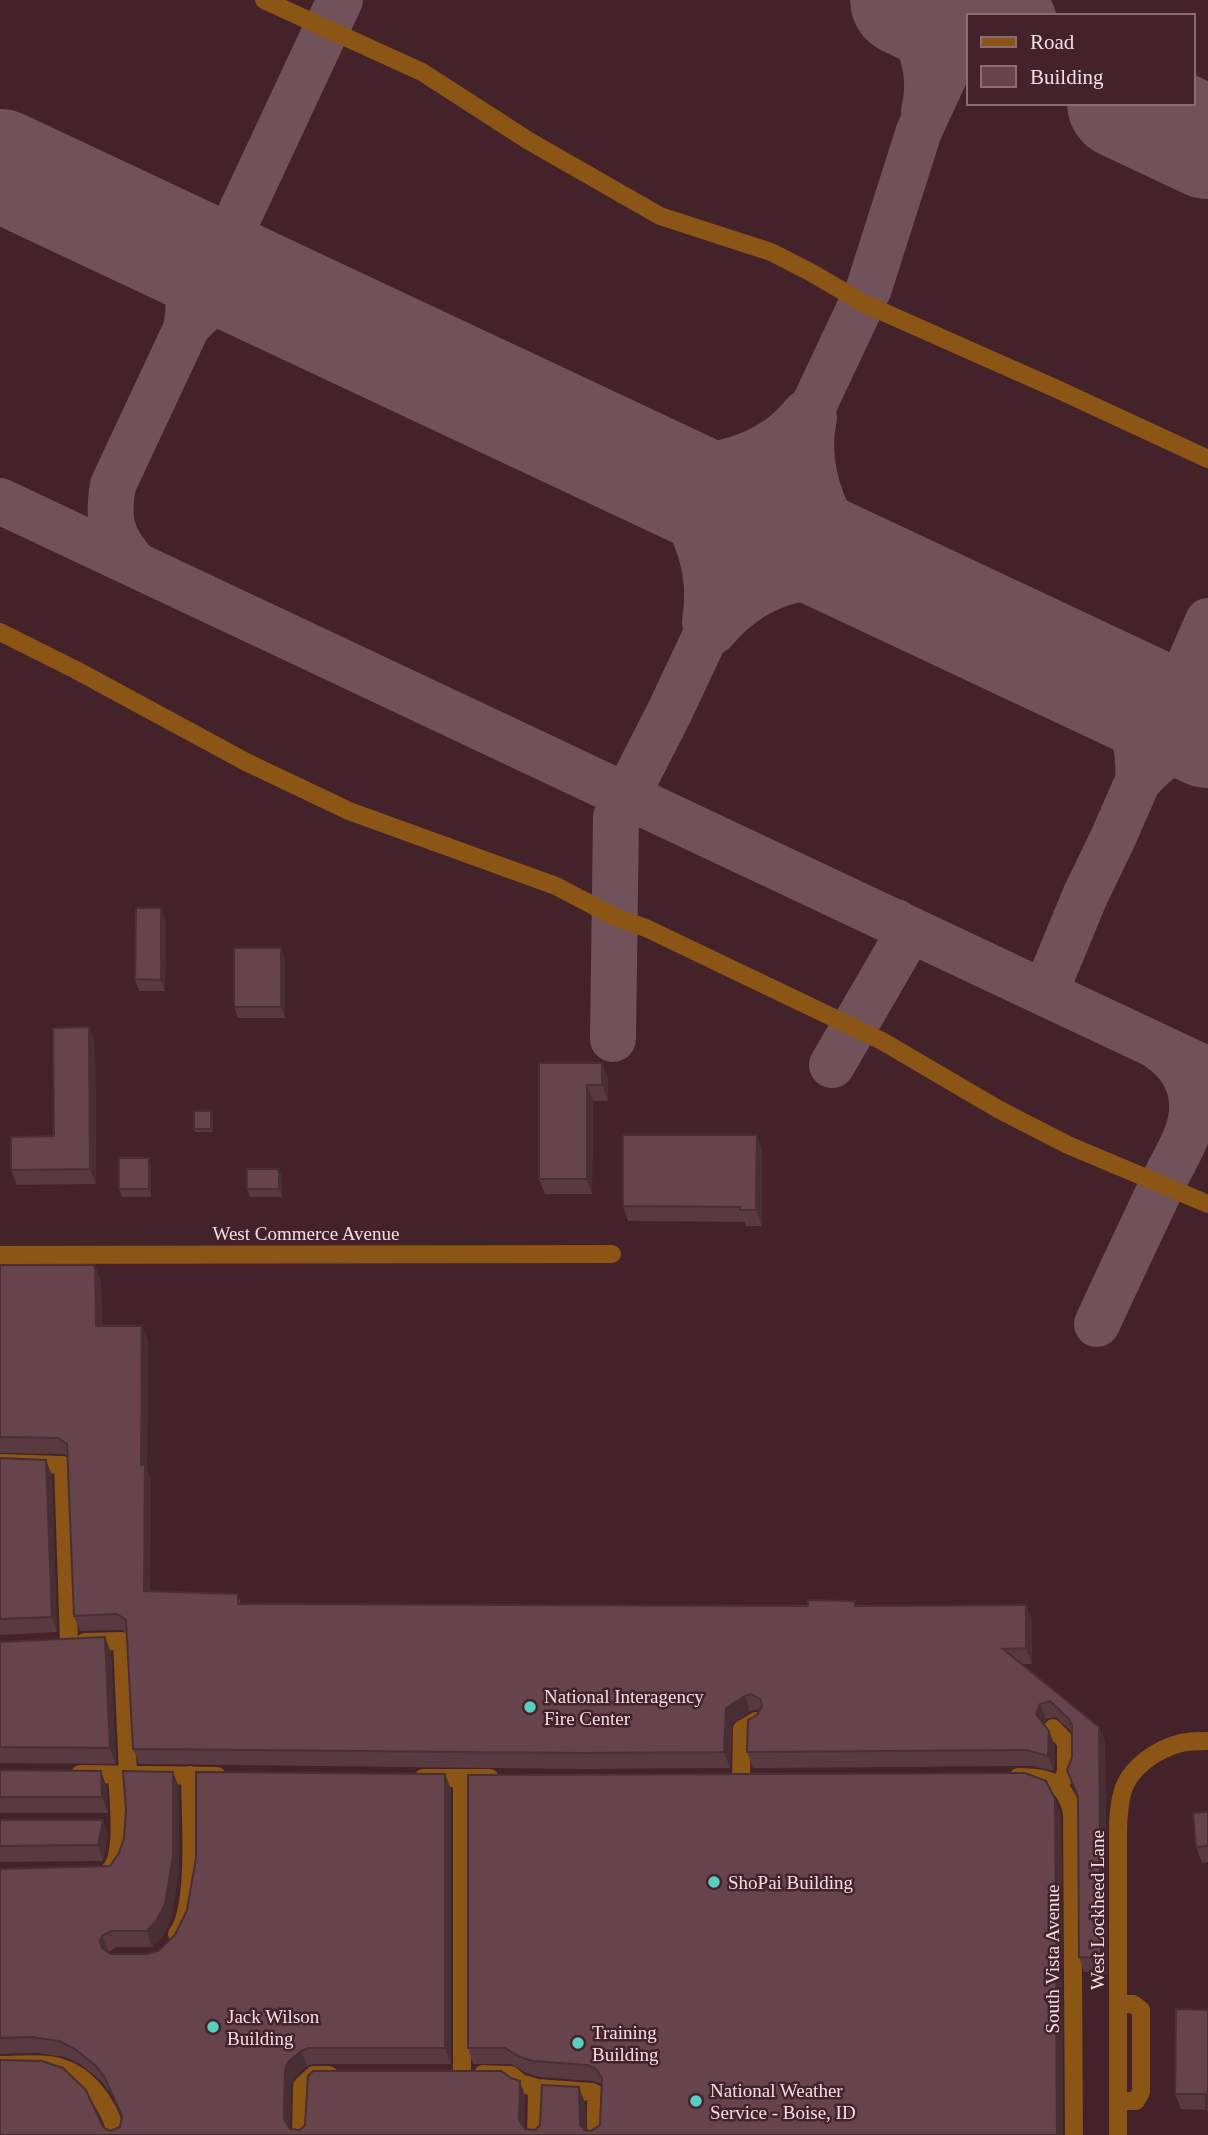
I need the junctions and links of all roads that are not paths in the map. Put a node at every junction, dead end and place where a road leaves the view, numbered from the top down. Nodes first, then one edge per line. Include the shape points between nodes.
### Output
1 (264, 0) edge
2 (1208, 460) edge
3 (0, 632) edge
4 (1208, 1205) edge
5 (612, 1254) dead end
6 (0, 1255) edge
7 (0, 1463) edge
8 (756, 1721) edge
9 (1053, 1728) dead end
10 (1208, 1741) edge
11 (65, 1774) edge
12 (123, 1775) junction
13 (190, 1775) junction
14 (241, 1776) edge
15 (407, 1777) edge
16 (1005, 1777) edge
17 (462, 1778) junction
18 (503, 1779) edge
19 (741, 1779) edge
20 (1060, 1786) junction
21 (96, 1872) edge
22 (165, 1951) edge
23 (0, 2065) edge
24 (341, 2075) edge
25 (537, 2088) junction
26 (117, 2135) edge
27 (301, 2135) edge
28 (536, 2135) edge
29 (596, 2135) edge
30 (1074, 2135) edge
31 (1118, 2135) edge

1 - 2 street via 422,72 529,141 660,216 771,252 863,303
3 - 4 street via 257,768 349,811 556,886 615,918 646,928 882,1041 1068,1145
5 - 6 street, West Commerce Avenue
7 - 12 street via 63,1465 62,1643 122,1641
8 - 19 street via 742,1729
9 - 20 street via 1066,1742 1066,1772
10 - 31 street, West Lockheed Lane via 1182,1742 1157,1752 1122,1790
11 - 12 street
12 - 13 street
12 - 21 street via 112,1824 119,1849 116,1864 110,1872
13 - 14 street
13 - 22 street via 188,1901 181,1928
15 - 17 street
16 - 20 street via 1032,1777
17 - 18 street
17 - 25 street via 455,2074 511,2075
20 - 30 street, South Vista Avenue via 1072,1813
23 - 26 street via 48,2065 79,2076 95,2091
24 - 27 street via 314,2075 302,2085
25 - 28 street
25 - 29 street via 596,2094

